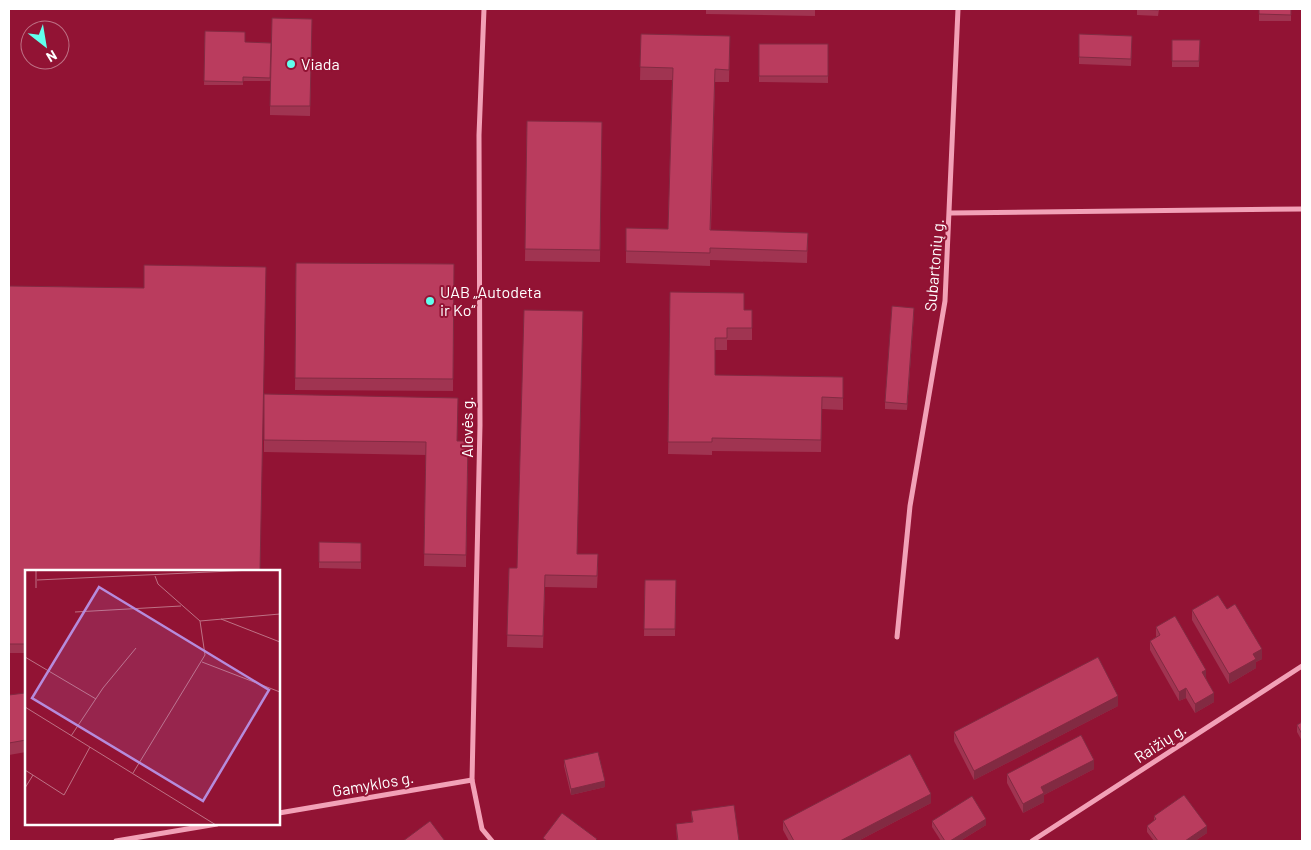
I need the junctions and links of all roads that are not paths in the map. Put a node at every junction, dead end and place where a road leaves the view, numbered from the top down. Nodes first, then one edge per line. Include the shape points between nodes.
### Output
1 (484, 9) edge
2 (958, 9) edge
3 (1302, 209) edge
4 (951, 213) junction
5 (897, 637) dead end
6 (1302, 666) edge
7 (472, 780) junction
8 (280, 813) edge
9 (211, 825) edge
10 (116, 841) edge
11 (492, 841) edge
12 (1032, 841) edge

1 - 7 street, Alovės g. via 479,135 480,425
2 - 4 street
3 - 4 street, Subartonių g.
4 - 5 street, Subartonių g. via 945,301 910,506
6 - 12 street, Raižių g.
7 - 8 street, Gamyklos g.
7 - 11 street, Alovės g. via 482,829
9 - 10 street

